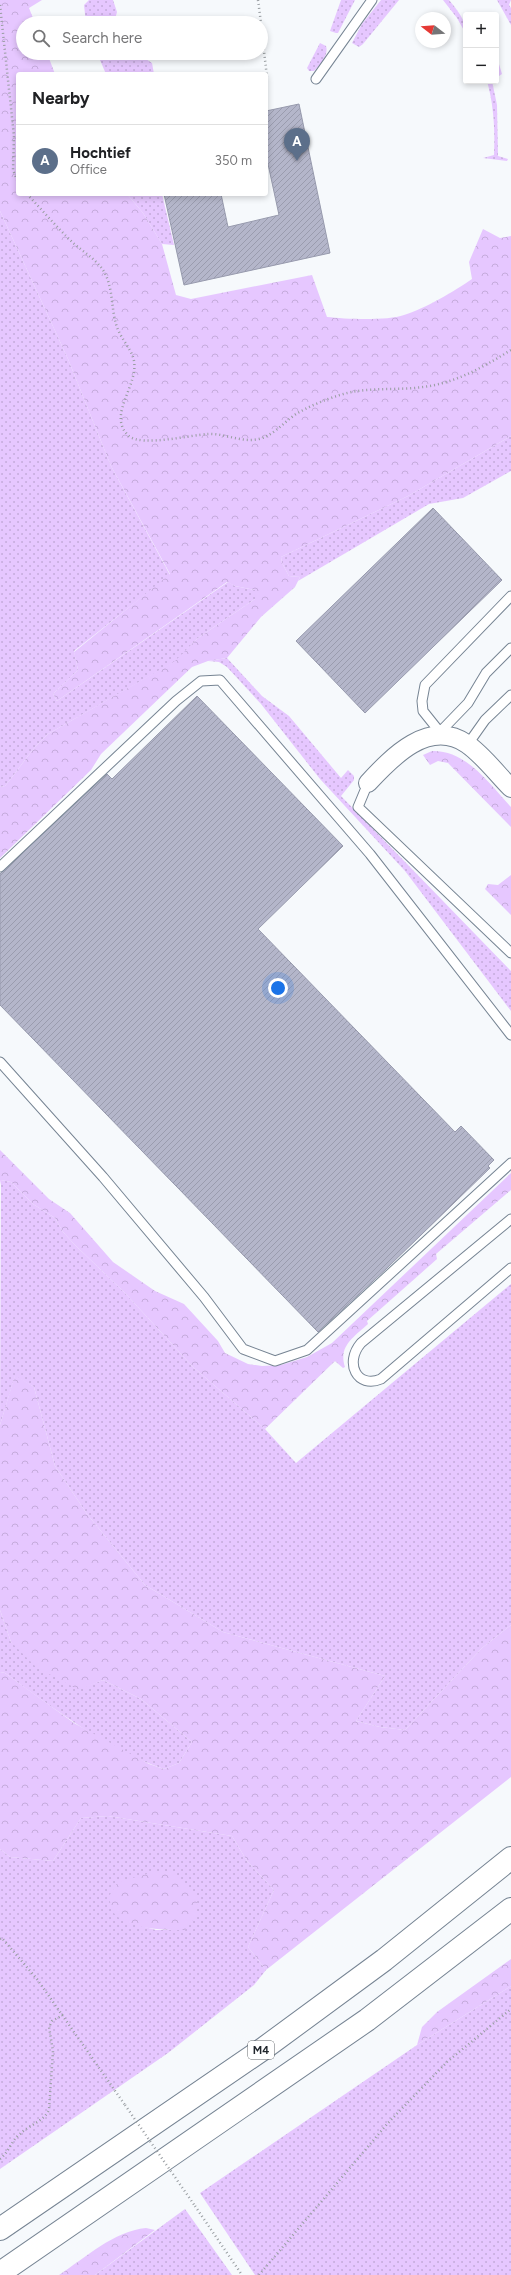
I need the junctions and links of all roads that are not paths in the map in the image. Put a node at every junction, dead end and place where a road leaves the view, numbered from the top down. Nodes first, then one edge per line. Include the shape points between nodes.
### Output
1 (372, 0) edge
2 (316, 79) dead end
3 (511, 596) edge
4 (511, 648) edge
5 (511, 695) edge
6 (442, 735) junction
7 (468, 744) junction
8 (368, 783) joint
9 (511, 788) edge
10 (0, 867) edge
11 (511, 953) edge
12 (511, 1035) edge
13 (0, 1062) edge
14 (511, 1163) edge
15 (511, 1219) edge
16 (511, 1268) edge
17 (511, 1858) edge
18 (509, 1911) edge
19 (0, 2230) edge
20 (0, 2273) edge

1 - 2 lane
3 - 6 lane via 425,685 423,711
4 - 6 lane via 486,673 468,703
5 - 7 lane via 485,720
6 - 7 street
6 - 8 street via 425,737 409,744
7 - 9 street
8 - 11 lane via 358,807
10 - 12 lane via 176,701 201,681 220,680 370,854
13 - 14 lane via 194,1285 243,1349 275,1361 307,1350
15 - 16 lane via 361,1343 352,1357 353,1368 364,1380 381,1379
17 - 19 highway, M4 via 384,1960 263,2049
18 - 20 highway via 367,2020

